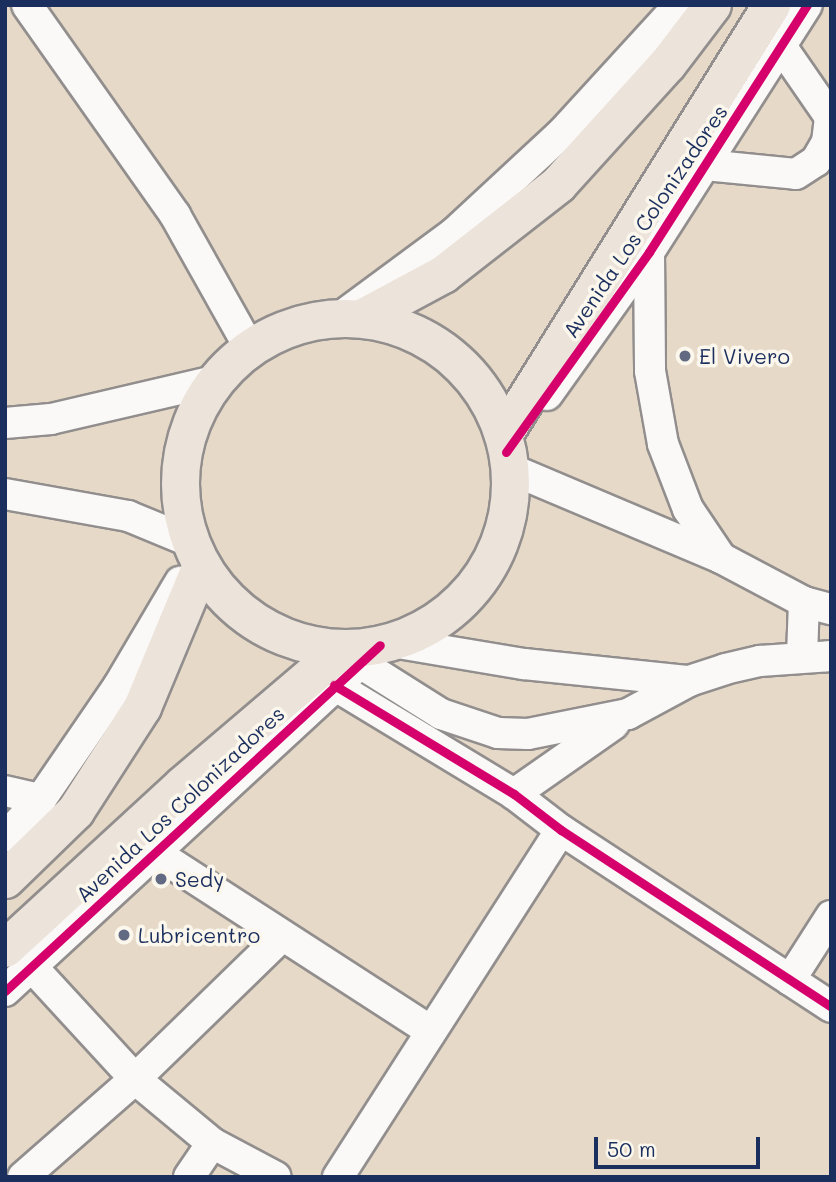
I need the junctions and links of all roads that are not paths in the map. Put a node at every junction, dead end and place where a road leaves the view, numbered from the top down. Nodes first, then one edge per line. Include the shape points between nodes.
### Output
1 (679, 5) edge
2 (712, 5) edge
3 (771, 5) edge
4 (807, 5) edge
5 (42, 10) edge
6 (781, 46) junction
7 (705, 165) junction
8 (649, 252) junction
9 (351, 317) junction
10 (250, 347) junction
11 (214, 380) junction
12 (5, 424) edge
13 (506, 452) junction
14 (5, 494) edge
15 (196, 554) junction
16 (720, 558) junction
17 (817, 605) edge
18 (369, 650) junction
19 (816, 656) edge
20 (689, 681) junction
21 (334, 685) junction
22 (628, 714) junction
23 (5, 791) edge
24 (514, 794) junction
25 (41, 799) junction
26 (561, 830) junction
27 (5, 837) edge
28 (154, 852) junction
29 (5, 879) edge
30 (831, 916) edge
31 (282, 936) junction
32 (18, 957) edge
33 (790, 980) junction
34 (5, 991) edge
35 (831, 1007) edge
36 (431, 1031) junction
37 (135, 1079) junction
38 (212, 1143) junction
39 (23, 1177) edge
40 (189, 1177) edge
41 (276, 1177) edge
42 (338, 1177) edge

1 - 9 street via 561,134
2 - 9 main road via 667,64 558,184 443,274
3 - 13 main road, Avenida Los Colonizadores
4 - 6 street, Avenida Los Colonizadores
5 - 10 street via 175,215
6 - 7 street, Avenida Los Colonizadores
6 - 7 street via 830,117 827,142 816,161 796,174
7 - 8 street, Avenida Los Colonizadores
8 - 13 street, Avenida Los Colonizadores
8 - 16 street via 650,371 663,444 688,509
9 - 10 main road via 288,328
9 - 13 main road via 384,321 424,337 459,362 485,396
10 - 11 main road
11 - 12 street via 51,419
11 - 15 main road via 195,412 183,446 179,482
13 - 16 street
13 - 18 main road via 503,529 487,567 462,600 430,625
14 - 15 street via 128,516
15 - 18 main road via 225,597 258,625 299,642
15 - 25 street via 120,684
15 - 29 main road via 142,707 75,811
16 - 17 street
17 - 19 street
18 - 20 street
18 - 21 street, Avenida Los Colonizadores
18 - 22 street via 416,702 498,733 555,732
18 - 32 main road, Avenida Los Colonizadores via 182,785
19 - 20 street via 760,661
20 - 22 street
21 - 24 street
21 - 28 street, Avenida Los Colonizadores
22 - 24 street
23 - 25 street
24 - 26 street
25 - 27 street
26 - 33 street
26 - 36 street
28 - 31 street
28 - 32 street, Avenida Los Colonizadores
30 - 33 street
31 - 36 street
31 - 37 street
32 - 34 street, Avenida Los Colonizadores
32 - 37 street
33 - 35 street
36 - 42 street
37 - 38 street
37 - 39 street
38 - 40 street
38 - 41 street

